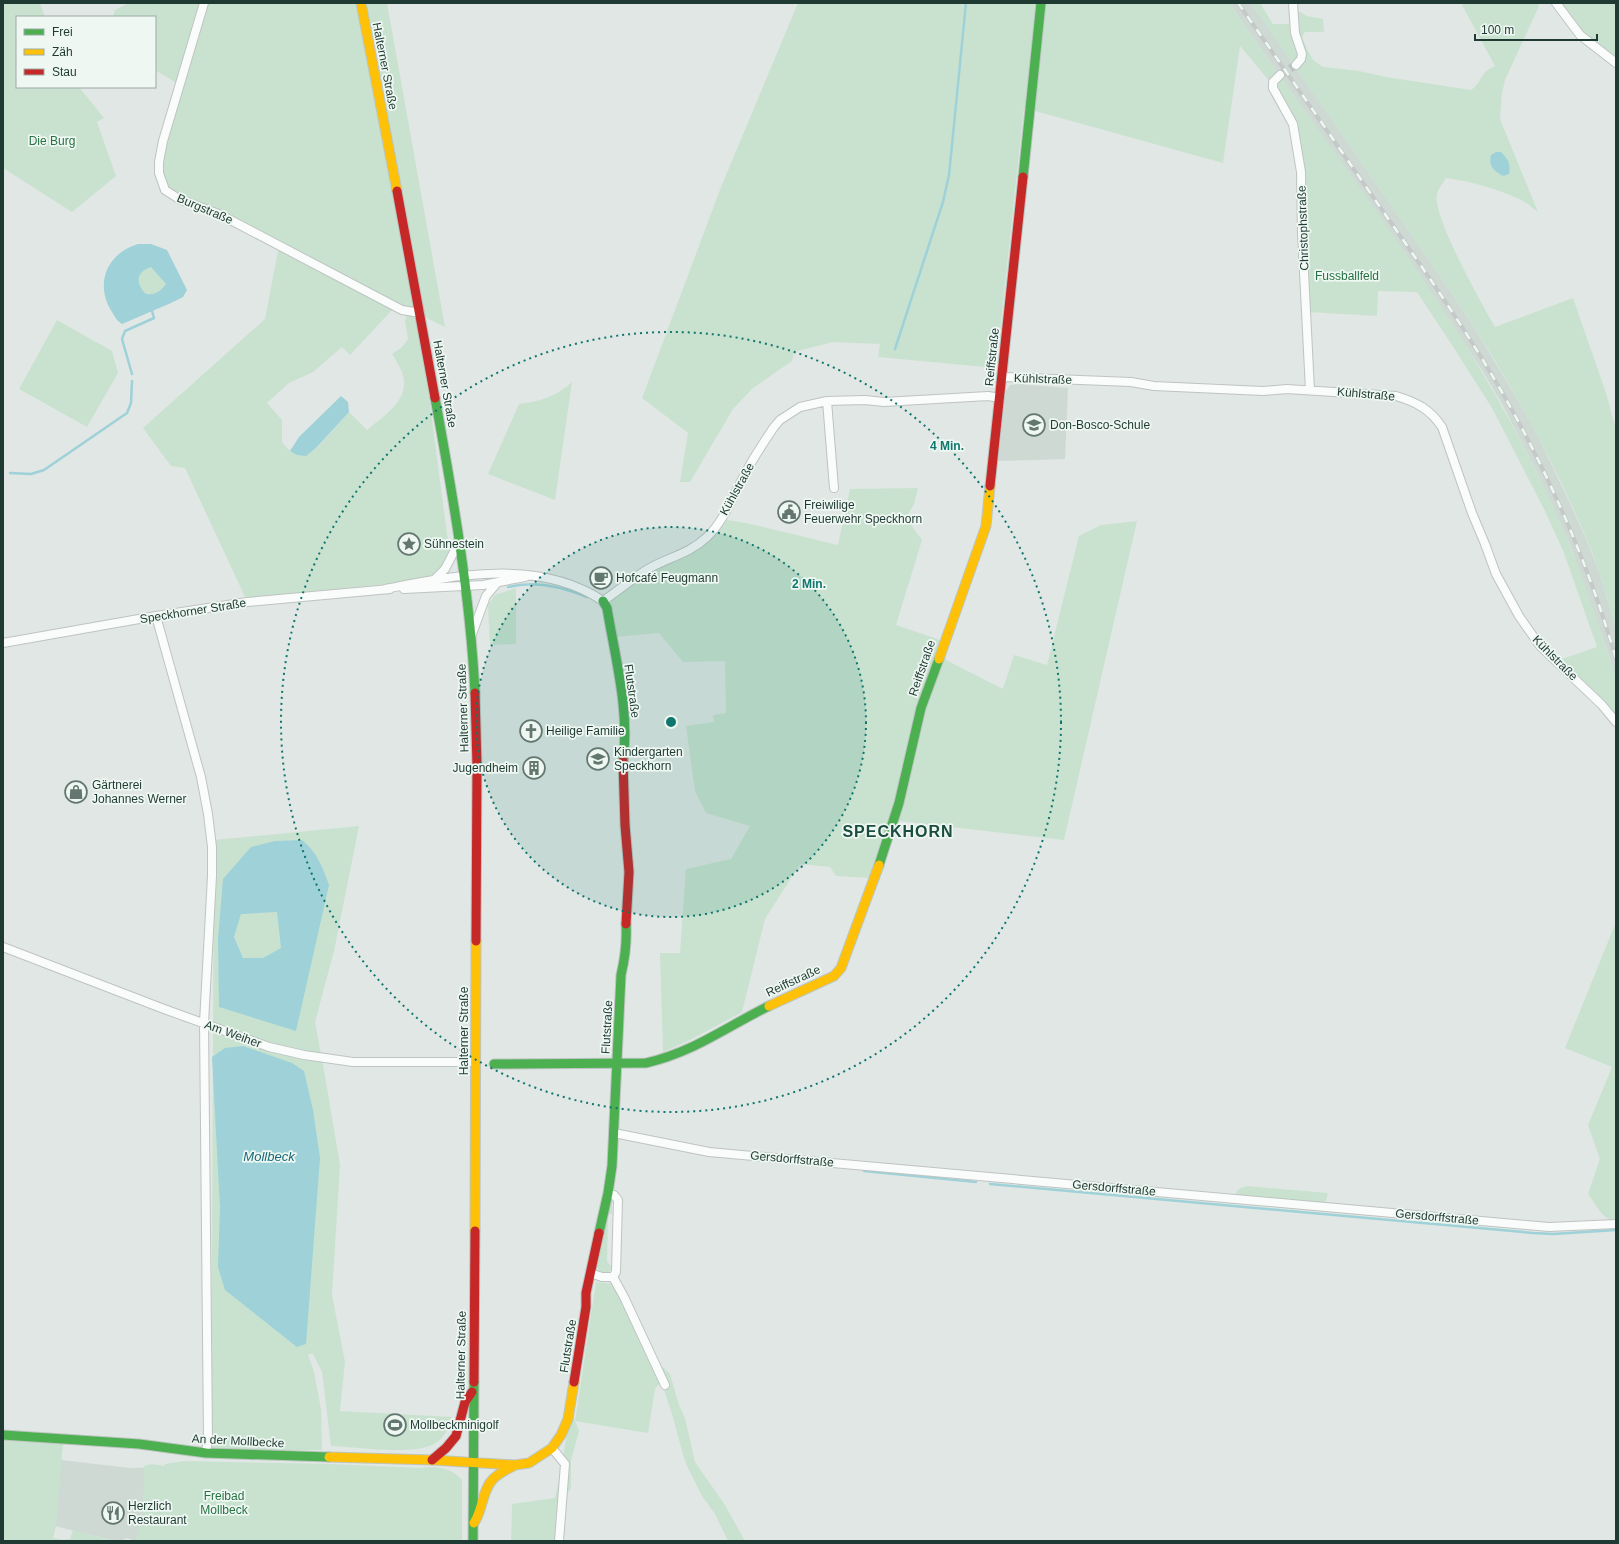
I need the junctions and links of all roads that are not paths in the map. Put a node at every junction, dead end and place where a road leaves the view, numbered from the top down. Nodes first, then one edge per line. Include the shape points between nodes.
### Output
1 (204, 3) edge
2 (361, 3) edge
3 (1041, 3) edge
4 (1292, 3) edge
5 (1556, 3) edge
6 (1616, 63) edge
7 (1296, 64) dead end
8 (1280, 75) tunnel mouth
9 (420, 313) junction
10 (1002, 377) junction
11 (1310, 390) junction
12 (1000, 398) junction
13 (827, 401) junction
14 (834, 488) dead end
15 (460, 541) junction
16 (464, 575) junction
17 (530, 576) junction
18 (435, 579) junction
19 (497, 583) junction
20 (466, 587) junction
21 (385, 589) junction
22 (604, 601) junction
23 (156, 616) junction
24 (471, 636) junction
25 (3, 643) edge
26 (1616, 722) edge
27 (3, 947) edge
28 (204, 1023) junction
29 (476, 1062) junction
30 (617, 1063) junction
31 (494, 1064) dead end
32 (614, 1133) junction
33 (608, 1193) junction
34 (1616, 1224) edge
35 (590, 1273) junction
36 (613, 1277) junction
37 (666, 1385) dead end
38 (473, 1390) junction
39 (3, 1435) edge
40 (552, 1448) junction
41 (206, 1453) junction
42 (432, 1460) junction
43 (473, 1462) junction
44 (515, 1465) junction
45 (473, 1525) junction
46 (473, 1541) edge
47 (559, 1541) edge

1 - 9 street, Burgstraße via 164,133 159,173 165,190 179,199 221,215 402,310
2 - 9 street, Halterner Straße
3 - 10 street, Reiffstraße
4 - 7 street via 1295,33 1302,54
5 - 6 street via 1580,35
8 - 11 street, Christophstraße via 1273,82 1273,88 1293,124 1301,172
9 - 15 street, Halterner Straße
10 - 11 street, Kühlstraße via 1263,391
10 - 12 street, Reiffstraße
11 - 26 street, Kühlstraße via 1396,396 1411,400 1436,418 1442,427 1496,574 1519,616 1540,646 1602,705
12 - 13 street, Kühlstraße via 988,396
12 - 30 street, Reiffstraße via 986,526 921,708 891,830 841,968 834,976 765,1008 694,1048 664,1060
13 - 14 street
13 - 22 street, Kühlstraße via 800,407 777,424 745,472 722,517 708,536 678,557 647,570
15 - 16 street, Halterner Straße
15 - 18 street via 444,569
16 - 17 street via 517,573
16 - 18 street, Speckhorner Straße
16 - 20 street, Halterner Straße
17 - 19 street
17 - 22 street via 560,581
18 - 21 street, Speckhorner Straße
19 - 20 street
19 - 24 street via 486,596
20 - 21 street, Speckhorner Straße
20 - 24 street, Halterner Straße
21 - 23 street, Speckhorner Straße via 247,602
22 - 30 street, Flutstraße via 624,716 625,745 622,766 629,872 627,936 621,975
23 - 25 street, Speckhorner Straße
23 - 28 street via 201,777 212,847
24 - 29 street, Halterner Straße via 477,766
27 - 28 street, Am Weiher
28 - 29 street, Am Weiher via 269,1047 304,1055 353,1062
28 - 41 street via 208,1431
29 - 38 street, Halterner Straße
30 - 31 street, Reiffstraße
30 - 32 street, Flutstraße
32 - 33 street, Flutstraße
32 - 34 street, Gersdorffstraße via 709,1152 1550,1227
33 - 35 street, Flutstraße
33 - 36 street via 618,1200 616,1272
35 - 36 street
35 - 40 street, Flutstraße via 568,1419
36 - 37 street
38 - 42 street via 466,1402 456,1436
38 - 43 street, Halterner Straße
39 - 41 street, An der Mollbecke via 139,1444
40 - 44 street, Flutstraße via 529,1463
40 - 47 street via 565,1464
41 - 42 street, An der Mollbecke
42 - 43 street, An der Mollbecke
43 - 44 street, Flutstraße
43 - 45 street, Halterner Straße
44 - 45 street via 492,1479 480,1516
45 - 46 street, Halterner Straße

